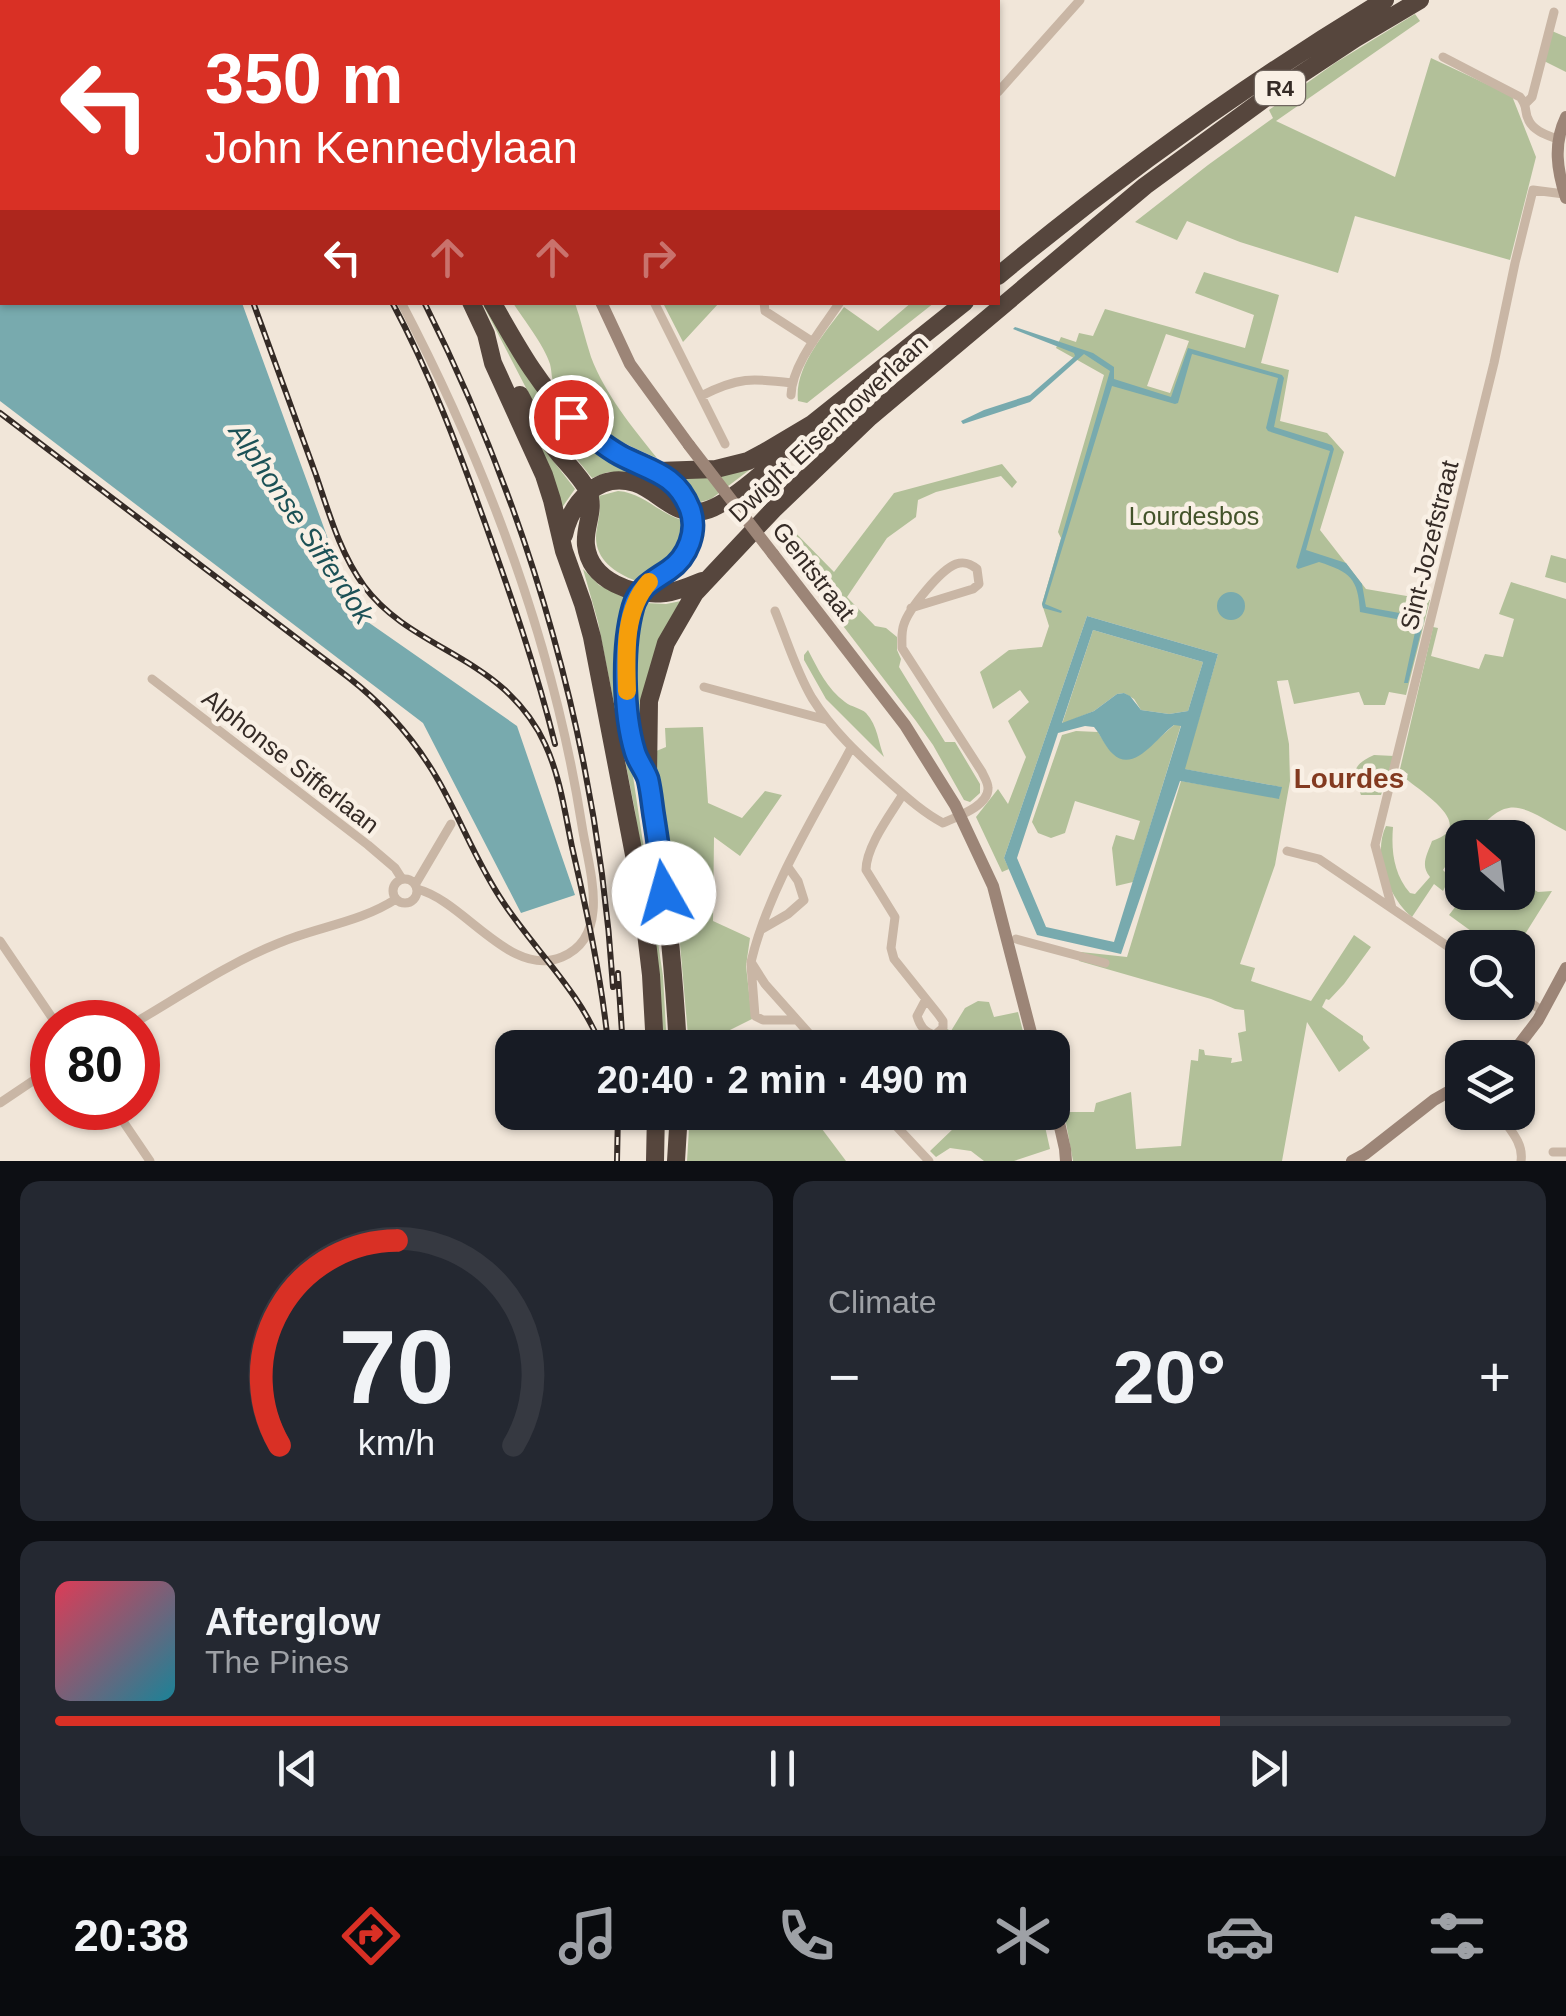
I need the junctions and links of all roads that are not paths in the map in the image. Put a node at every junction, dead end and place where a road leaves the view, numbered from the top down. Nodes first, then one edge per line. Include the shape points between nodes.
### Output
1 (1080, 0) edge
2 (1385, 0) edge
3 (1420, 0) edge
4 (1554, 12) dead end
5 (1443, 57) dead end
6 (1000, 90) edge
7 (1526, 104) junction
8 (1566, 117) edge
9 (1557, 140) junction
10 (1565, 196) edge
11 (1000, 274) edge
12 (402, 305) edge
13 (472, 305) edge
14 (494, 305) edge
15 (602, 305) edge
16 (656, 305) edge
17 (764, 305) edge
18 (838, 305) edge
19 (961, 305) edge
20 (486, 334) junction
21 (813, 342) junction
22 (701, 396) junction
23 (812, 424) junction
24 (725, 444) dead end
25 (658, 472) junction
26 (588, 492) junction
27 (691, 512) junction
28 (563, 541) junction
29 (708, 578) junction
30 (640, 592) junction
31 (912, 608) junction
32 (775, 611) dead end
33 (152, 679) dead end
34 (704, 687) dead end
35 (828, 720) junction
36 (852, 748) junction
37 (648, 777) junction
38 (903, 794) junction
39 (960, 816) junction
40 (450, 824) dead end
41 (1286, 851) dead end
42 (788, 867) junction
43 (402, 880) junction
44 (416, 887) junction
45 (396, 899) junction
46 (1392, 908) junction
47 (760, 930) junction
48 (1012, 940) junction
49 (0, 941) edge
50 (1445, 944) edge
51 (750, 962) junction
52 (1105, 963) dead end
53 (1566, 968) edge
54 (926, 999) dead end
55 (41, 1000) edge
56 (1535, 1006) edge
57 (160, 1008) edge
58 (1541, 1010) junction
59 (796, 1020) junction
60 (653, 1030) edge
61 (677, 1030) edge
62 (805, 1030) edge
63 (1034, 1030) edge
64 (1523, 1040) edge
65 (30, 1083) edge
66 (1445, 1094) edge
67 (0, 1104) edge
68 (129, 1130) edge
69 (656, 1130) edge
70 (678, 1130) edge
71 (900, 1130) edge
72 (1057, 1130) edge
73 (1510, 1130) edge
74 (1553, 1152) dead end
75 (1566, 1152) edge
76 (1522, 1156) edge
77 (1355, 1160) edge
78 (150, 1161) edge
79 (655, 1161) edge
80 (676, 1161) edge
81 (929, 1161) edge
82 (1063, 1161) edge

1 - 6 street
2 - 11 highway, R4 via 1154,152
3 - 29 highway, Dwight Eisenhowerlaan / R4 via 1268,96 1145,186 834,450
4 - 7 street
5 - 7 street
7 - 9 street via 1529,121
8 - 9 street
9 - 10 street
10 - 46 street, Sint-Jozefstraat via 1533,190 1515,263 1374,845
12 - 44 street via 468,443 530,604 574,782 594,913 578,946 537,961 511,952
13 - 20 highway
14 - 25 highway via 571,417 616,453
15 - 39 street, Gentstraat, bridge via 630,364 904,725
16 - 22 street
17 - 21 street
18 - 21 street
19 - 23 highway, Dwight Eisenhowerlaan
20 - 26 highway via 527,410
20 - 28 highway
21 - 22 street via 791,389 739,380
22 - 24 street
23 - 25 highway via 748,461
23 - 27 highway via 733,494
25 - 27 highway via 679,489
26 - 27 highway via 624,481
26 - 28 highway via 572,510
26 - 30 highway via 588,555 611,582
27 - 30 highway via 684,555
28 - 60 highway via 592,637 642,892
29 - 30 highway, Dwight Eisenhowerlaan / R4 via 680,590
29 - 37 highway, Dwight Eisenhowerlaan / R4 via 660,658 648,701
30 - 37 highway via 627,646 628,710 635,754
31 - 31 street via 973,589 977,569 958,563 946,570
31 - 39 street via 902,648 988,788
32 - 35 street via 800,675
33 - 43 street, Alphonse Sifferlaan via 368,845
34 - 35 street
35 - 36 street
36 - 38 street
36 - 42 street
37 - 61 highway
38 - 39 street via 943,823
38 - 54 street via 866,870 895,917 894,959
39 - 48 street, Gentstraat
40 - 44 street
41 - 46 street via 1319,859
42 - 47 street
42 - 47 street via 804,900
43 - 44 street
43 - 45 street via 393,888
44 - 45 street via 411,902
45 - 57 street via 250,955
46 - 50 street
47 - 51 street
48 - 52 street
48 - 63 street, Gentstraat
49 - 55 street
51 - 59 street
51 - 59 street via 755,1016
53 - 58 street
56 - 58 street
58 - 64 street
59 - 62 street
65 - 67 street
66 - 77 street
68 - 78 street
69 - 79 highway
70 - 80 highway
71 - 81 street
72 - 82 street
73 - 76 street
74 - 75 street

